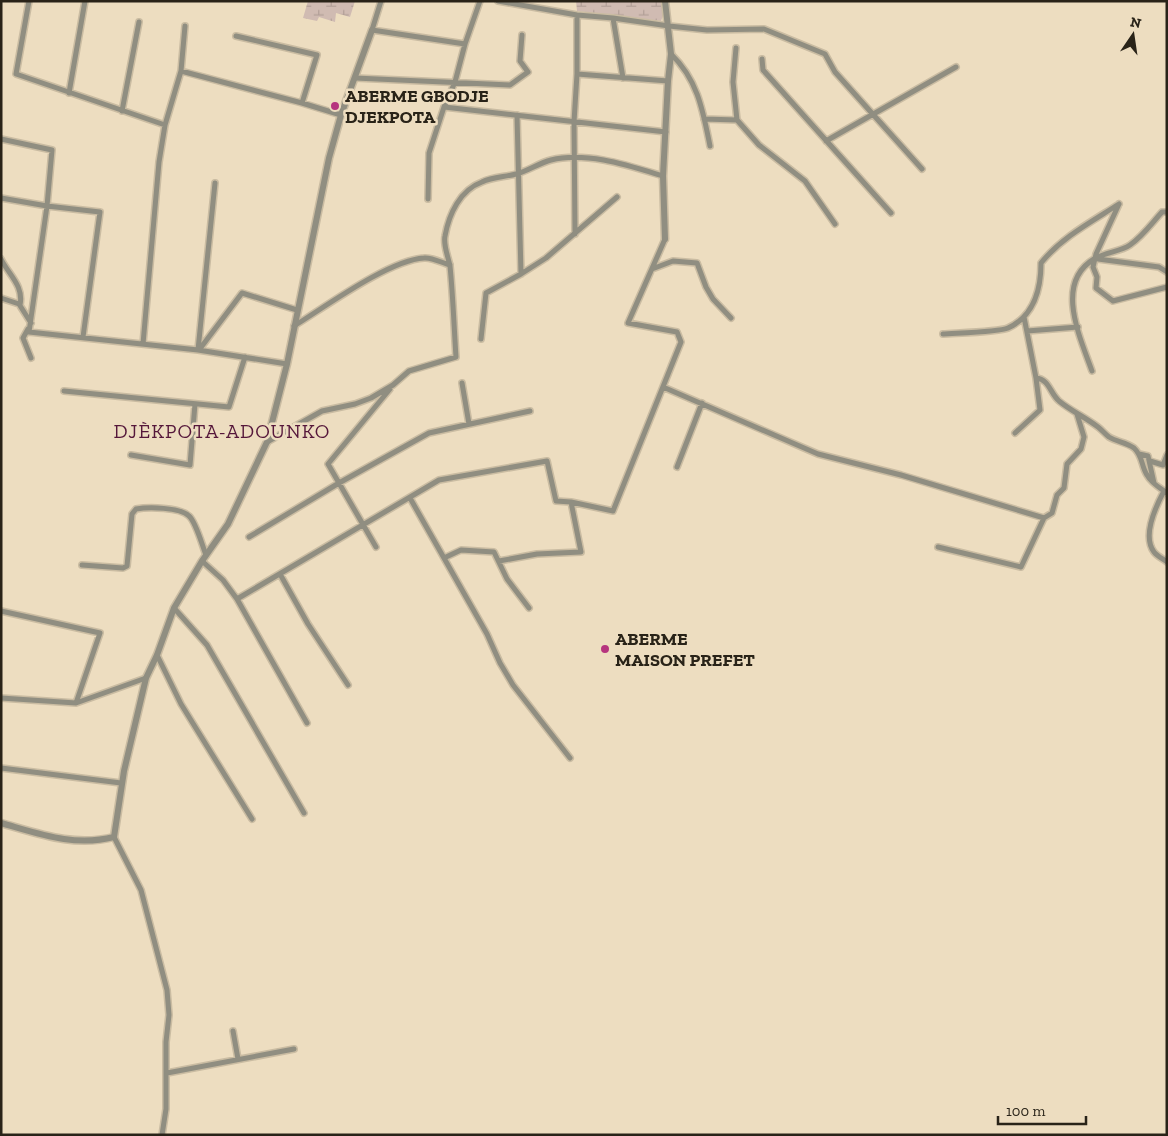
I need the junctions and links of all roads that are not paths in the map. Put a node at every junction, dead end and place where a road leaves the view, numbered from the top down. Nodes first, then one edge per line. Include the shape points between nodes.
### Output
1 (30, 1) edge
2 (85, 1) edge
3 (381, 1) edge
4 (480, 1) edge
5 (498, 1) edge
6 (665, 1) edge
7 (577, 15) junction
8 (613, 18) junction
9 (139, 22) dead end
10 (185, 26) dead end
11 (669, 26) junction
12 (372, 30) junction
13 (522, 35) dead end
14 (236, 36) dead end
15 (465, 44) junction
16 (736, 48) dead end
17 (671, 54) junction
18 (762, 59) dead end
19 (956, 67) dead end
20 (181, 71) junction
21 (577, 74) junction
22 (355, 78) junction
23 (623, 78) junction
24 (668, 81) junction
25 (455, 82) junction
26 (69, 92) junction
27 (302, 103) junction
28 (444, 107) junction
29 (122, 110) junction
30 (341, 115) junction
31 (517, 115) junction
32 (874, 115) junction
33 (704, 119) junction
34 (737, 120) junction
35 (574, 122) junction
36 (165, 125) junction
37 (666, 132) junction
38 (1, 139) edge
39 (826, 141) junction
40 (710, 146) dead end
41 (574, 158) junction
42 (922, 168) dead end
43 (518, 174) junction
44 (663, 176) junction
45 (215, 183) dead end
46 (618, 196) dead end
47 (1, 198) edge
48 (428, 199) dead end
49 (47, 206) junction
50 (1167, 212) edge
51 (891, 213) dead end
52 (835, 224) dead end
53 (575, 234) junction
54 (665, 239) joint
55 (1095, 258) junction
56 (1, 259) edge
57 (450, 266) junction
58 (652, 269) junction
59 (1167, 272) edge
60 (521, 274) junction
61 (1167, 287) edge
62 (1, 298) edge
63 (20, 305) junction
64 (297, 310) junction
65 (1024, 317) junction
66 (732, 318) dead end
67 (30, 324) junction
68 (294, 326) junction
69 (1078, 327) junction
70 (1027, 331) junction
71 (943, 334) dead end
72 (82, 337) junction
73 (481, 339) dead end
74 (143, 344) junction
75 (198, 350) junction
76 (245, 357) junction
77 (31, 358) dead end
78 (287, 364) junction
79 (1092, 371) dead end
80 (1036, 378) junction
81 (462, 383) dead end
82 (393, 385) junction
83 (663, 387) junction
84 (64, 391) dead end
85 (702, 403) junction
86 (195, 404) junction
87 (530, 411) dead end
88 (1076, 414) junction
89 (469, 424) junction
90 (1015, 433) dead end
91 (267, 442) junction
92 (1139, 454) junction
93 (131, 455) dead end
94 (1167, 455) edge
95 (1150, 462) junction
96 (677, 467) dead end
97 (339, 483) junction
98 (1154, 484) junction
99 (1165, 492) edge
100 (410, 498) junction
101 (571, 502) junction
102 (1044, 518) junction
103 (363, 525) junction
104 (250, 537) dead end
105 (376, 547) dead end
106 (938, 547) dead end
107 (204, 558) junction
108 (444, 558) junction
109 (498, 561) junction
110 (1167, 562) edge
111 (82, 564) dead end
112 (280, 574) junction
113 (237, 599) junction
114 (174, 608) junction
115 (528, 608) dead end
116 (1, 611) edge
117 (157, 655) junction
118 (146, 678) junction
119 (348, 685) dead end
120 (1, 698) edge
121 (76, 703) junction
122 (306, 722) dead end
123 (570, 758) dead end
124 (1, 768) edge
125 (121, 783) junction
126 (304, 813) dead end
127 (252, 819) dead end
128 (1, 823) edge
129 (114, 837) junction
130 (233, 1031) dead end
131 (294, 1049) dead end
132 (238, 1059) junction
133 (167, 1073) junction
134 (162, 1135) edge

1 - 26 street via 16,74
2 - 26 street
3 - 12 street
4 - 15 street
5 - 7 street
6 - 11 street
7 - 8 street
7 - 21 street
8 - 11 street
8 - 23 street
9 - 29 street
10 - 20 street
11 - 17 street
11 - 32 street via 708,30 764,29 825,54 835,72
12 - 15 street
12 - 22 street
13 - 25 street via 520,61 528,72 510,85
14 - 27 street via 317,55
15 - 25 street
16 - 34 street via 733,82
17 - 24 street
17 - 33 street via 682,64 698,92
18 - 39 street via 763,70
19 - 32 street
20 - 27 street
20 - 36 street
21 - 23 street
21 - 35 street
22 - 25 street
22 - 30 street
23 - 24 street
24 - 37 street
25 - 28 street
26 - 29 street
27 - 30 street
28 - 31 street
28 - 48 street via 429,153
29 - 36 street
30 - 64 street
31 - 35 street
31 - 43 street
32 - 39 street
32 - 42 street
33 - 34 street
33 - 40 street
34 - 52 street via 759,145 805,181
35 - 37 street
35 - 41 street
36 - 74 street
37 - 44 street
38 - 49 street via 52,150
39 - 51 street
41 - 43 street via 550,160
41 - 44 street via 621,164
41 - 53 street
43 - 57 street via 483,181 470,187 460,200 451,214 444,238
43 - 60 street
44 - 54 street
45 - 75 street
46 - 53 street
47 - 49 street
49 - 67 street
49 - 72 street via 100,212
50 - 55 street via 1162,212 1129,246
53 - 60 street
54 - 58 street
55 - 59 street via 1159,267
55 - 61 street via 1096,288 1113,301
55 - 65 street via 1119,204 1052,250 1041,264 1037,298
55 - 69 street via 1078,272 1072,290
56 - 63 street via 22,296
57 - 68 street via 426,257 412,260 378,274
57 - 82 street via 456,357 409,371
58 - 66 street via 673,261 697,263 712,299
58 - 83 street via 628,323 677,332 681,342
60 - 73 street via 486,292
62 - 63 street
63 - 67 street
64 - 68 street
64 - 75 street via 242,293
65 - 70 street
65 - 71 street via 1007,329
67 - 72 street via 29,332
67 - 77 street via 23,338
68 - 78 street
69 - 70 street
69 - 79 street
70 - 80 street
72 - 74 street
74 - 75 street
75 - 76 street
76 - 78 street
76 - 86 street via 229,407
78 - 91 street
80 - 88 street via 1047,382 1052,395
80 - 90 street via 1040,410
81 - 89 street
82 - 91 street via 363,401 322,411
82 - 97 street via 328,464
83 - 85 street
83 - 101 street via 613,511
84 - 86 street
85 - 96 street
85 - 102 street via 818,454
86 - 93 street via 190,465
87 - 89 street
88 - 92 street via 1110,438 1133,447
88 - 102 street via 1084,437 1081,449 1067,464 1064,488 1057,495 1052,513
89 - 97 street via 428,433
91 - 107 street via 228,524
92 - 95 street via 1148,456
92 - 98 street via 1145,474
94 - 95 street via 1163,465
95 - 98 street
97 - 103 street
97 - 104 street
98 - 99 street
99 - 110 street via 1154,511 1150,540 1153,552
100 - 101 street via 439,480 547,461 556,501
100 - 103 street
100 - 108 street
101 - 109 street via 581,552 537,554
102 - 106 street via 1021,566
103 - 105 street
103 - 112 street
107 - 111 street via 190,517 183,512 148,507 136,508 132,514 127,566
107 - 113 street
107 - 114 street
108 - 109 street via 462,550 486,551 494,552
108 - 123 street via 513,685
109 - 115 street
112 - 113 street
112 - 119 street
113 - 122 street
114 - 117 street
114 - 126 street via 207,645
116 - 121 street via 100,633
117 - 118 street
117 - 127 street via 181,704
118 - 121 street
118 - 125 street
120 - 121 street
124 - 125 street
125 - 129 street
128 - 129 street via 65,840 86,842
129 - 133 street via 141,890 168,990
130 - 132 street
131 - 132 street
132 - 133 street
133 - 134 street

